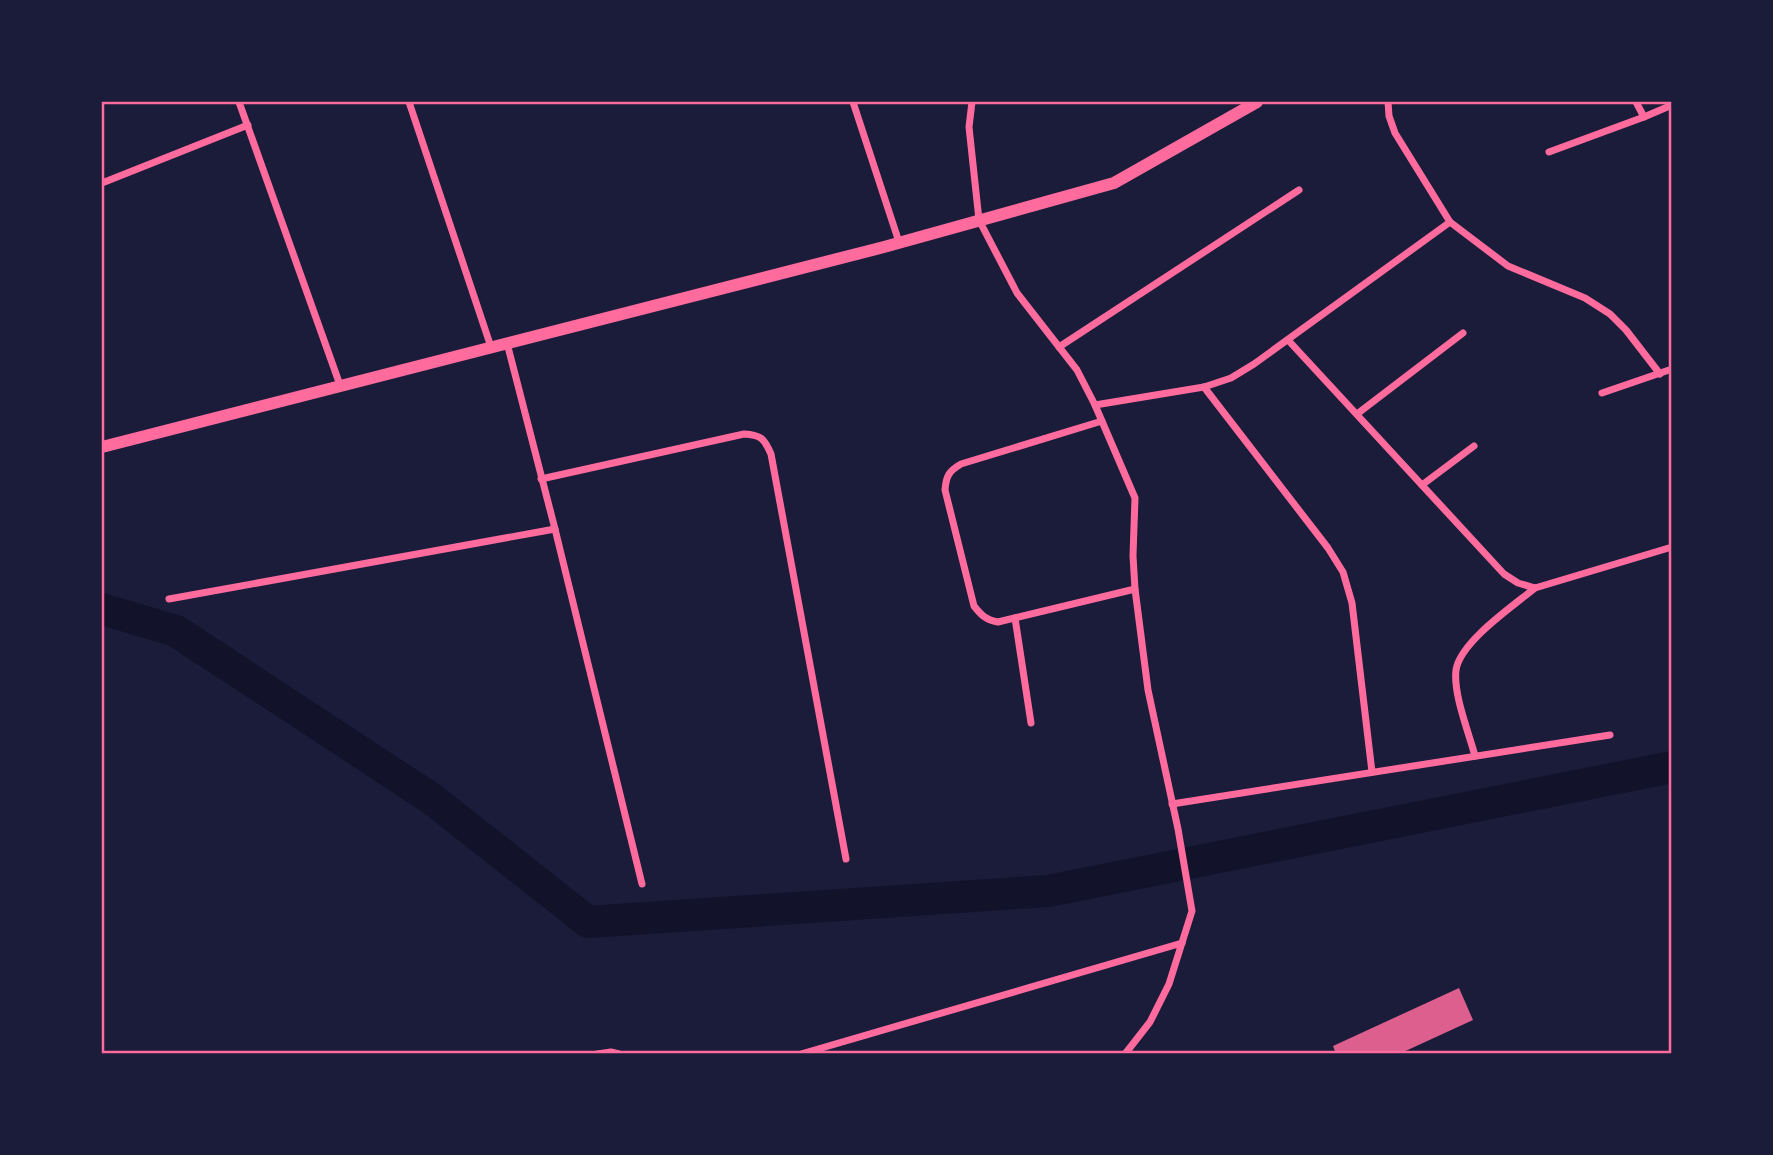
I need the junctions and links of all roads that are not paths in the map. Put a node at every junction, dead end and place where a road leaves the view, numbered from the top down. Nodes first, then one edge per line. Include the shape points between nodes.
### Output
1 (239, 102) edge
2 (409, 102) edge
3 (853, 102) edge
4 (972, 102) edge
5 (1257, 102) edge
6 (1388, 102) edge
7 (1636, 102) edge
8 (1671, 105) edge
9 (1644, 117) junction
10 (248, 125) junction
11 (1549, 152) dead end
12 (102, 183) edge
13 (1300, 190) dead end
14 (979, 220) junction
15 (1450, 222) junction
16 (899, 242) junction
17 (1463, 333) dead end
18 (1288, 340) junction
19 (507, 343) junction
20 (491, 347) junction
21 (1059, 347) junction
22 (1671, 369) edge
23 (1660, 374) junction
24 (340, 385) junction
25 (1204, 387) junction
26 (1602, 393) dead end
27 (1095, 405) junction
28 (1357, 414) junction
29 (1102, 421) junction
30 (1474, 446) dead end
31 (102, 447) edge
32 (541, 480) junction
33 (1422, 485) junction
34 (555, 529) junction
35 (1671, 547) edge
36 (1535, 588) junction
37 (1135, 589) junction
38 (169, 600) dead end
39 (1015, 618) junction
40 (1031, 723) dead end
41 (1610, 735) dead end
42 (1475, 756) junction
43 (1372, 772) junction
44 (1172, 804) junction
45 (846, 859) dead end
46 (642, 884) dead end
47 (1182, 943) junction
48 (615, 1053) edge
49 (597, 1054) edge
50 (800, 1054) edge
51 (1125, 1054) edge

1 - 10 street
2 - 20 street
3 - 16 street
4 - 14 street via 968,127
5 - 14 street via 1114,183
6 - 15 street via 1395,133
7 - 9 street
8 - 9 street
9 - 11 street
10 - 12 street
10 - 24 street
13 - 21 street
14 - 16 street
14 - 21 street via 1017,293
15 - 18 street
15 - 23 street via 1508,265 1611,314
16 - 19 street
17 - 28 street
18 - 25 street via 1231,378
18 - 28 street
19 - 20 street
19 - 32 street
20 - 24 street
21 - 27 street
22 - 23 street
23 - 26 street
24 - 31 street
25 - 27 street
25 - 43 street via 1343,572 1352,603
27 - 29 street
28 - 33 street
29 - 37 street via 1135,498
29 - 39 street via 961,464 946,478 945,490 974,606 988,620
30 - 33 street
32 - 34 street
32 - 45 street via 744,434 765,441 774,467
33 - 36 street via 1504,574
34 - 38 street
34 - 46 street
35 - 36 street
36 - 42 street via 1478,634 1456,669 1457,692
37 - 39 street
37 - 44 street via 1147,690
39 - 40 street
41 - 42 street
42 - 43 street
43 - 44 street
44 - 47 street via 1192,911
47 - 50 street
47 - 51 street via 1150,1022
48 - 49 street

